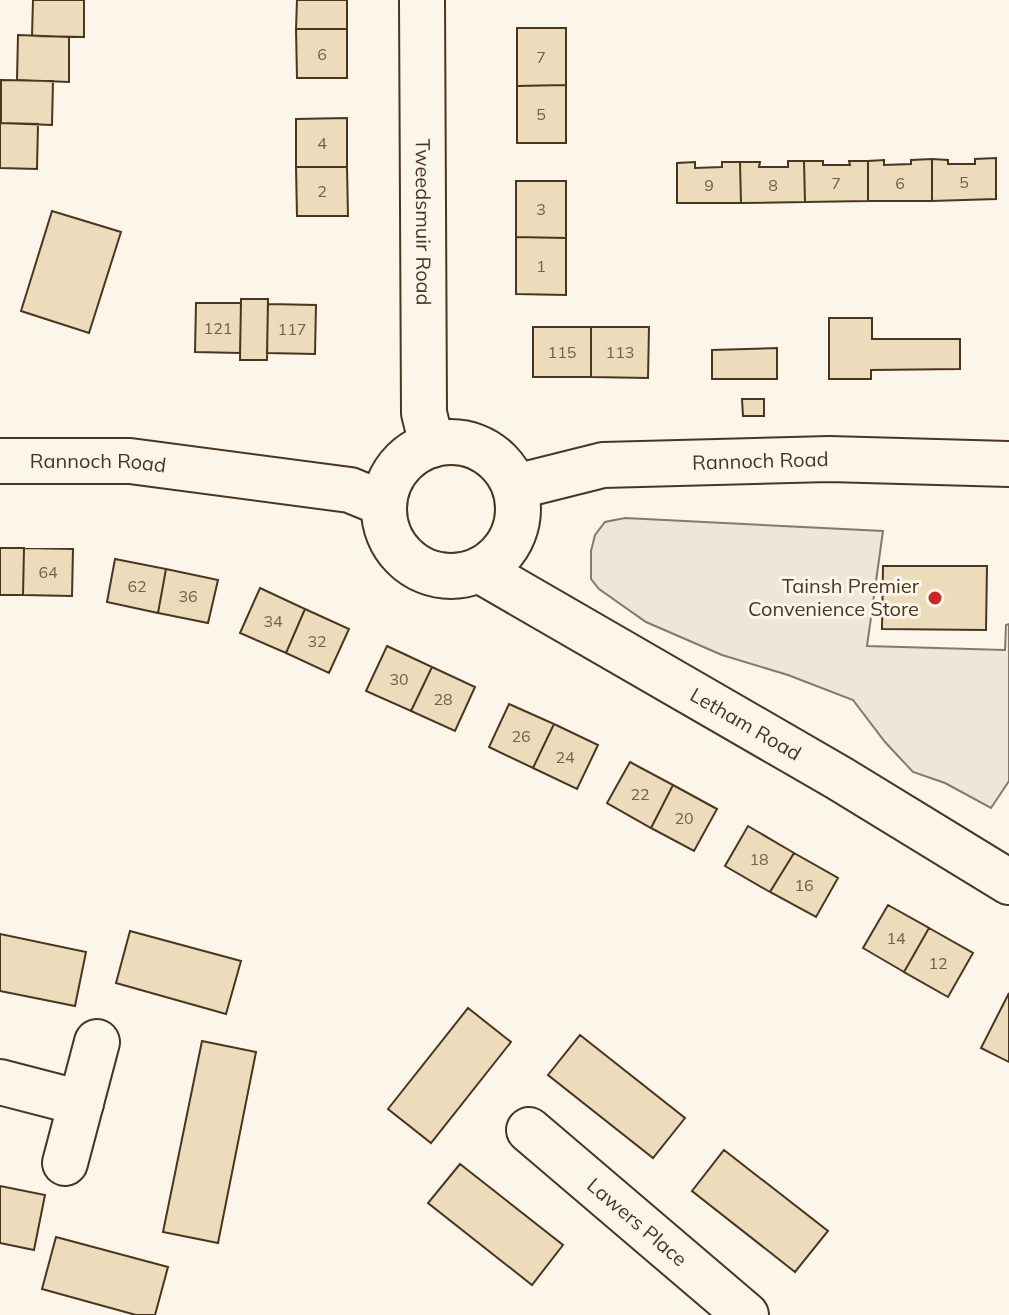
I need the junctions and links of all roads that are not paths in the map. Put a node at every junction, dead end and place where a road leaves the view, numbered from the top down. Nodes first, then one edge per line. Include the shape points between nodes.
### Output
1 (422, 0) edge
2 (432, 445) junction
3 (0, 461) edge
4 (1009, 464) edge
5 (515, 487) junction
6 (384, 504) junction
7 (479, 570) junction
8 (1009, 882) edge
9 (97, 1042) dead end
10 (0, 1082) edge
11 (81, 1103) junction
12 (529, 1130) dead end
13 (65, 1163) dead end
14 (746, 1315) edge

1 - 2 street, Tweedsmuir Road via 424,413
2 - 5 street via 457,442 482,449 502,464
2 - 6 street via 399,467
3 - 6 street, Rannoch Road via 130,461 350,490
4 - 5 street, Rannoch Road via 829,459 603,465
5 - 7 street via 517,526 496,560
6 - 7 street via 387,532 402,555 424,571 452,577
7 - 8 street, Letham Road
9 - 11 street
10 - 11 street
11 - 13 street
12 - 14 street, Lawers Place

